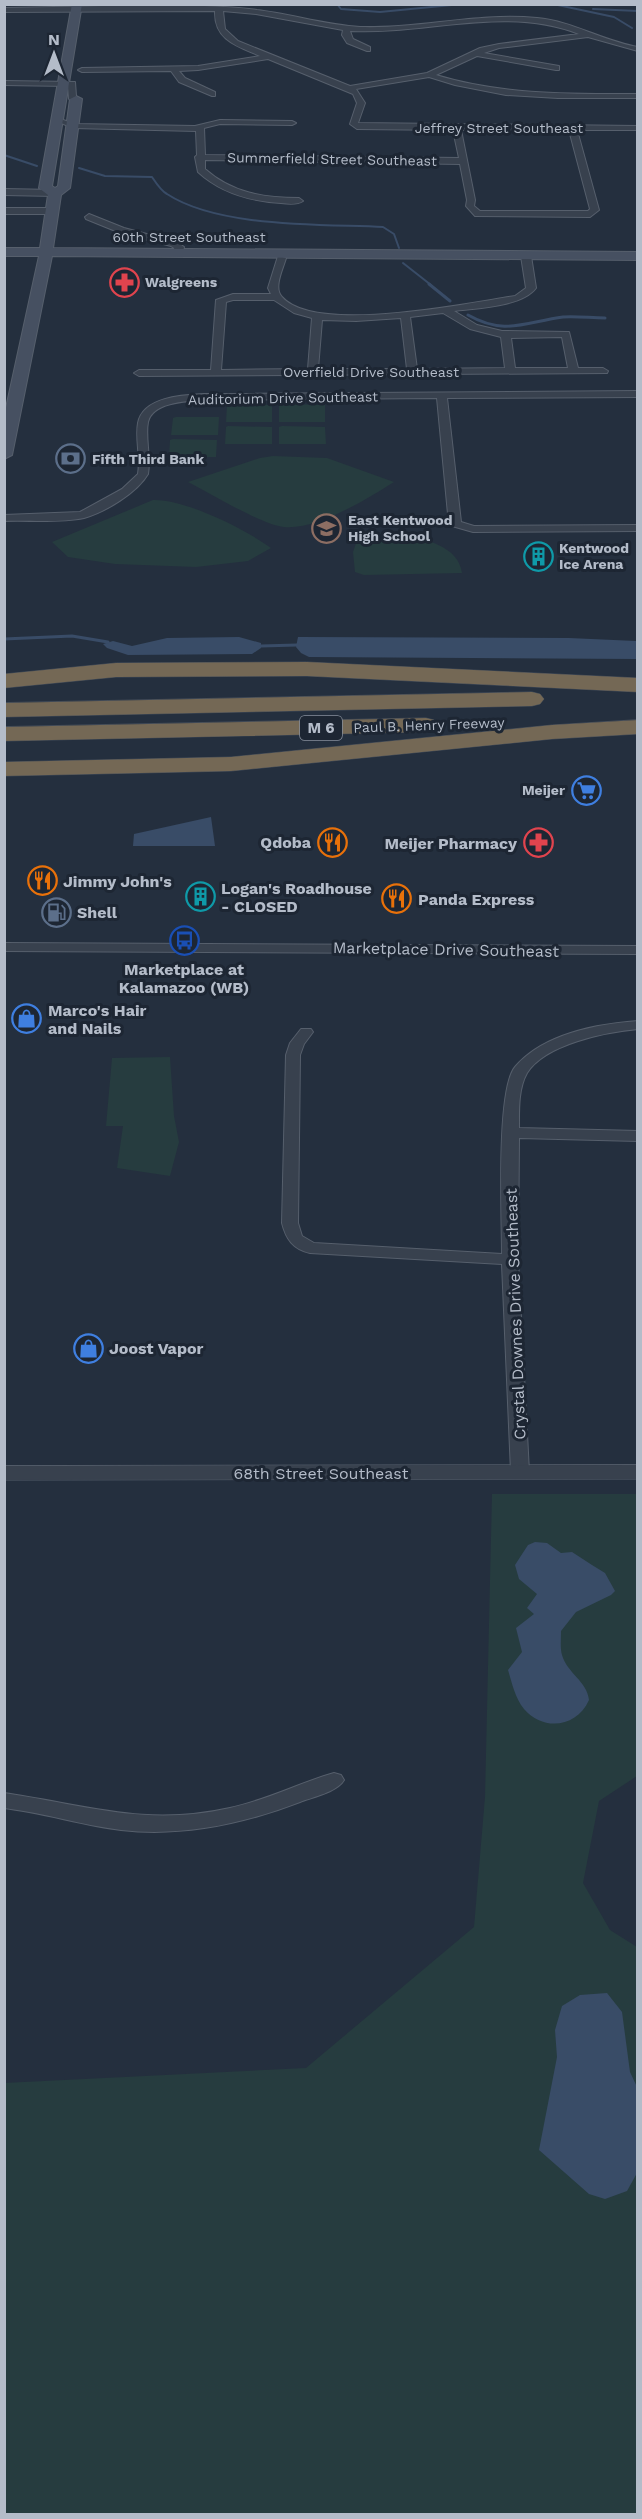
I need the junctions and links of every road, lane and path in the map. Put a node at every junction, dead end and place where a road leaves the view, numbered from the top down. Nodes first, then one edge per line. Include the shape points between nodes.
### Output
1 (77, 7) edge
2 (219, 9) junction
3 (4, 10) edge
4 (91, 11) edge
5 (347, 29) junction
6 (588, 35) junction
7 (367, 49) dead end
8 (638, 49) edge
9 (84, 53) dead end
10 (476, 53) junction
11 (267, 57) junction
12 (556, 68) dead end
13 (174, 69) junction
14 (82, 70) junction
15 (429, 75) junction
16 (4, 83) edge
17 (62, 83) junction
18 (349, 88) junction
19 (212, 94) dead end
20 (638, 96) edge
21 (76, 101) junction
22 (58, 120) junction
23 (292, 123) dead end
24 (73, 126) junction
25 (195, 128) junction
26 (572, 128) junction
27 (638, 128) edge
28 (457, 129) junction
29 (54, 135) junction
30 (69, 153) junction
31 (199, 157) junction
32 (464, 161) junction
33 (47, 176) junction
34 (65, 179) junction
35 (4, 192) edge
36 (55, 193) junction
37 (299, 201) dead end
38 (4, 211) edge
39 (52, 211) junction
40 (89, 217) dead end
41 (4, 252) edge
42 (46, 255) junction
43 (177, 255) junction
44 (373, 255) junction
45 (526, 256) junction
46 (638, 256) edge
47 (4, 258) edge
48 (281, 258) junction
49 (277, 297) junction
50 (444, 309) junction
51 (405, 314) junction
52 (317, 317) junction
53 (506, 335) junction
54 (574, 371) junction
55 (603, 371) dead end
56 (216, 372) junction
57 (313, 372) junction
58 (412, 372) junction
59 (510, 372) junction
60 (139, 373) dead end
61 (638, 394) edge
62 (442, 397) junction
63 (4, 454) edge
64 (4, 518) edge
65 (638, 528) edge
66 (187, 669) junction
67 (4, 681) edge
68 (638, 685) edge
69 (4, 693) edge
70 (638, 697) edge
71 (4, 710) edge
72 (638, 720) edge
73 (638, 727) edge
74 (4, 734) edge
75 (4, 754) edge
76 (149, 766) junction
77 (4, 769) edge
78 (4, 947) edge
79 (255, 948) junction
80 (638, 950) edge
81 (4, 957) edge
82 (638, 1025) edge
83 (306, 1032) dead end
84 (512, 1133) junction
85 (638, 1136) edge
86 (510, 1259) junction
87 (520, 1472) junction
88 (638, 1472) edge
89 (4, 1473) edge
90 (333, 1780) dead end
91 (4, 1800) edge

1 - 3 street
1 - 4 street
1 - 17 main road
2 - 4 street
2 - 5 street via 270,13
2 - 11 street via 218,26 222,34
5 - 6 street via 524,19 563,24
5 - 7 street via 350,41
6 - 8 street
6 - 10 street via 498,46
9 - 14 main road
10 - 12 street
10 - 15 street
11 - 13 street
11 - 18 street
13 - 14 street
13 - 19 street via 182,80
14 - 21 main road
15 - 18 street
15 - 20 street via 479,90 518,95
16 - 17 street
17 - 21 street via 73,85 72,97
17 - 22 main road
18 - 28 street, Jeffrey Street Southeast via 361,103 354,124 360,127
21 - 24 main road
22 - 24 street
22 - 29 main road
23 - 25 street via 220,122
24 - 25 street
24 - 30 main road
25 - 31 street via 201,134
26 - 27 street, Jeffrey Street Southeast
26 - 28 street, Jeffrey Street Southeast
26 - 32 street via 594,212 485,215 470,207
28 - 32 street
29 - 30 main road via 65,136 64,149
29 - 33 main road
30 - 34 main road
31 - 32 street, Summerfield Street Southeast
31 - 37 street via 201,170 223,187 264,199
33 - 34 main road
33 - 36 main road via 45,188
34 - 36 main road via 64,188
35 - 36 street
36 - 39 main road
38 - 39 street
39 - 42 main road
40 - 43 street via 174,244 178,247
41 - 42 main road, 60th Street Southeast
42 - 43 main road, 60th Street Southeast
42 - 47 main road, 60th Street Southeast
42 - 63 main road
43 - 44 main road, 60th Street Southeast
43 - 48 main road, 60th Street Southeast
44 - 45 main road, 60th Street Southeast
44 - 48 main road, 60th Street Southeast
45 - 46 main road, 60th Street Southeast
45 - 50 street via 531,288 526,294
48 - 49 street via 273,288
49 - 52 street via 303,314
49 - 56 street via 221,300
50 - 51 street
50 - 53 street via 473,328
51 - 52 street via 357,320
51 - 58 street
52 - 57 street
53 - 54 street via 566,334
53 - 59 street
54 - 55 street, Overfield Drive Southeast
54 - 59 street, Overfield Drive Southeast
56 - 57 street, Overfield Drive Southeast
56 - 60 street, Overfield Drive Southeast
57 - 58 street, Overfield Drive Southeast
58 - 59 street, Overfield Drive Southeast
61 - 62 street, Auditorium Drive Southeast
62 - 64 street, Auditorium Drive Southeast via 215,397 172,401 149,411 144,418 143,473 137,482 81,515
62 - 65 street via 456,524 473,529
66 - 67 highway via 117,670
66 - 68 highway via 307,669
66 - 69 highway via 76,677
70 - 71 highway, Paul B. Henry Freeway / M 6
72 - 74 highway, Paul B. Henry Freeway / M 6
73 - 76 highway via 248,762
75 - 76 highway via 53,763
76 - 77 highway
78 - 79 street, Marketplace Drive Southeast
79 - 80 street, Marketplace Drive Southeast
79 - 81 street, Marketplace Drive Southeast via 183,954
82 - 84 street, Crystal Downes Drive Southeast via 580,1036 538,1054 521,1070 514,1086
83 - 86 street via 293,1055 290,1223 294,1238 310,1248
84 - 85 street
84 - 86 street, Crystal Downes Drive Southeast
86 - 87 street, Crystal Downes Drive Southeast
87 - 88 street, 68th Street Southeast
87 - 89 street, 68th Street Southeast
90 - 91 street via 306,1793 230,1817 179,1824 120,1822

